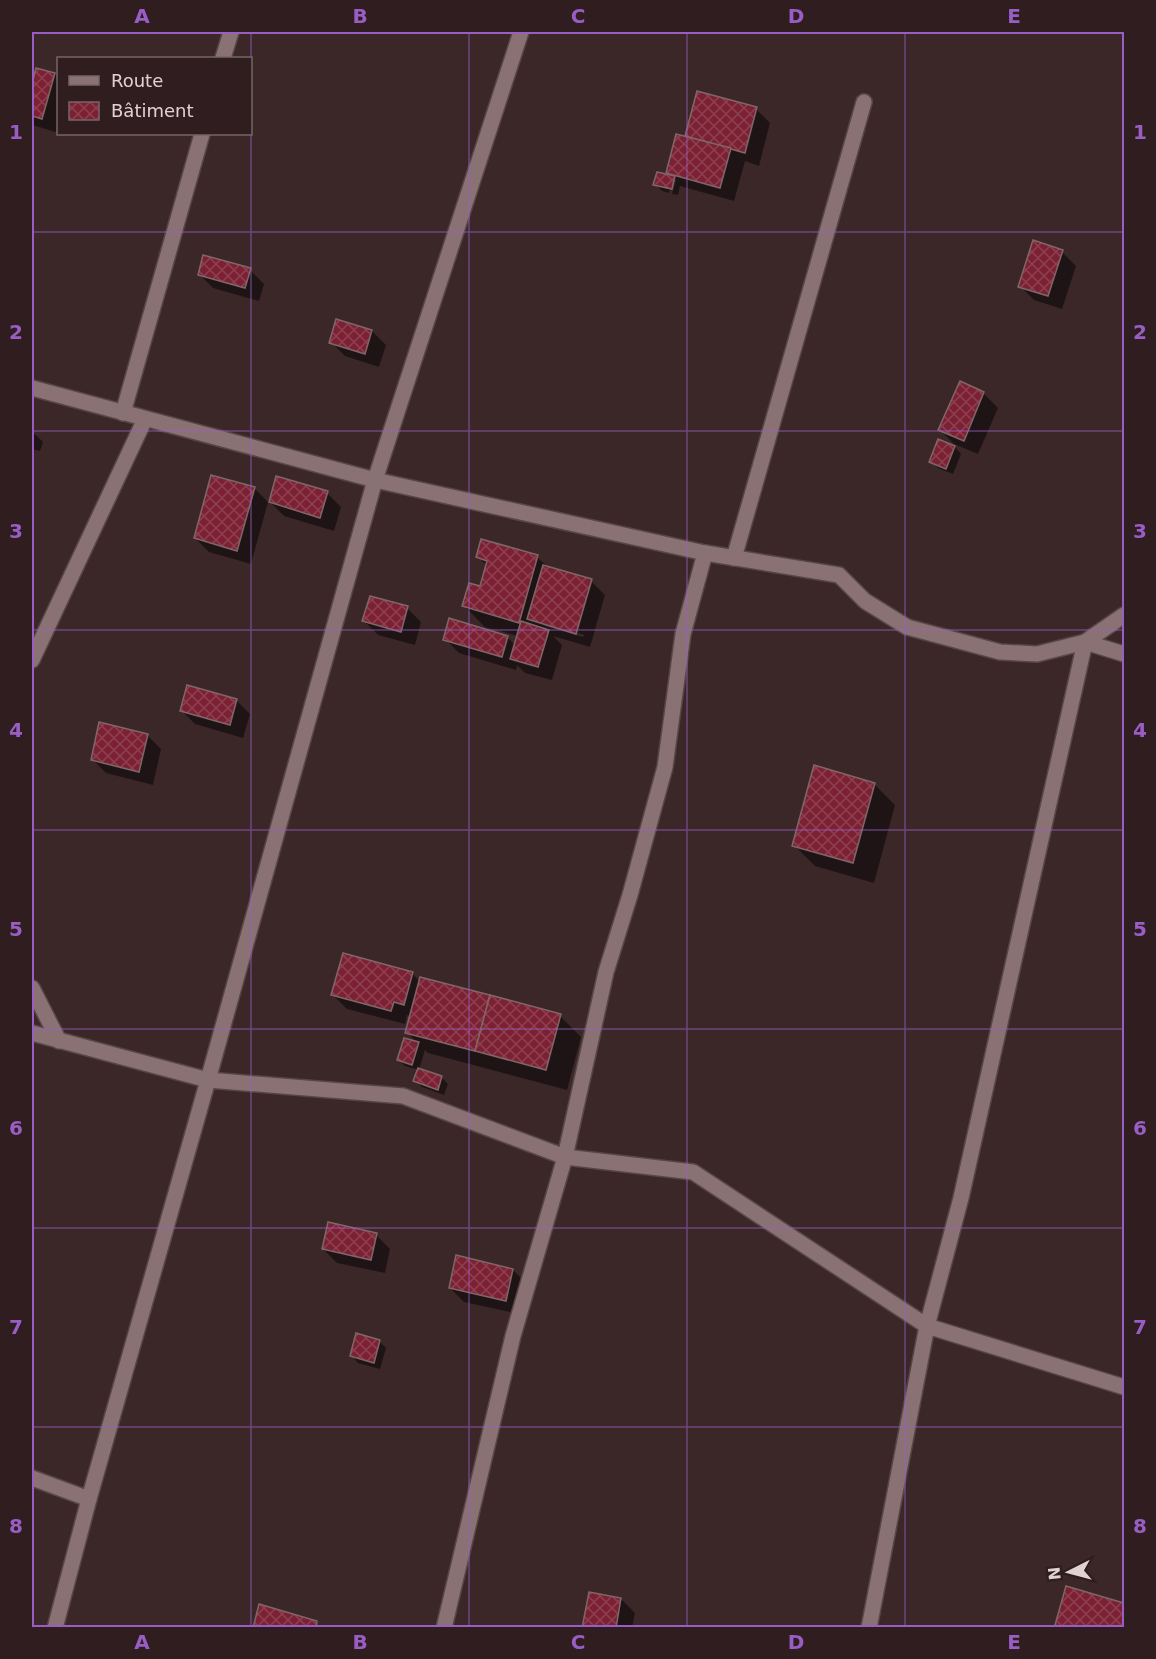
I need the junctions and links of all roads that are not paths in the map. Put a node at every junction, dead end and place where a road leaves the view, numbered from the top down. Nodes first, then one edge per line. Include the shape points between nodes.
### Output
1 (231, 32) edge
2 (521, 32) edge
3 (223, 57) edge
4 (864, 102) dead end
5 (202, 135) edge
6 (32, 388) edge
7 (123, 413) junction
8 (145, 419) junction
9 (375, 480) junction
10 (705, 553) junction
11 (734, 558) junction
12 (1125, 615) edge
13 (1084, 642) junction
14 (1125, 654) edge
15 (32, 660) edge
16 (32, 988) edge
17 (32, 1033) edge
18 (59, 1041) junction
19 (208, 1080) junction
20 (566, 1157) junction
21 (927, 1326) junction
22 (1125, 1387) edge
23 (32, 1478) edge
24 (89, 1499) junction
25 (55, 1628) edge
26 (444, 1628) edge
27 (869, 1628) edge

1 - 3 street
2 - 9 street
4 - 11 street
5 - 7 street
6 - 7 street
7 - 8 street
8 - 9 street
8 - 15 street
9 - 10 street
9 - 19 street
10 - 11 street
10 - 20 street via 683,634 665,767 606,972
11 - 13 street via 839,575 865,601 907,627 1000,652 1037,654
12 - 13 street
13 - 14 street
13 - 21 street via 961,1198
16 - 18 street
17 - 18 street
18 - 19 street
19 - 20 street via 403,1096
19 - 24 street
20 - 21 street via 693,1172
20 - 26 street via 513,1336
21 - 22 street
21 - 27 street
23 - 24 street
24 - 25 street

